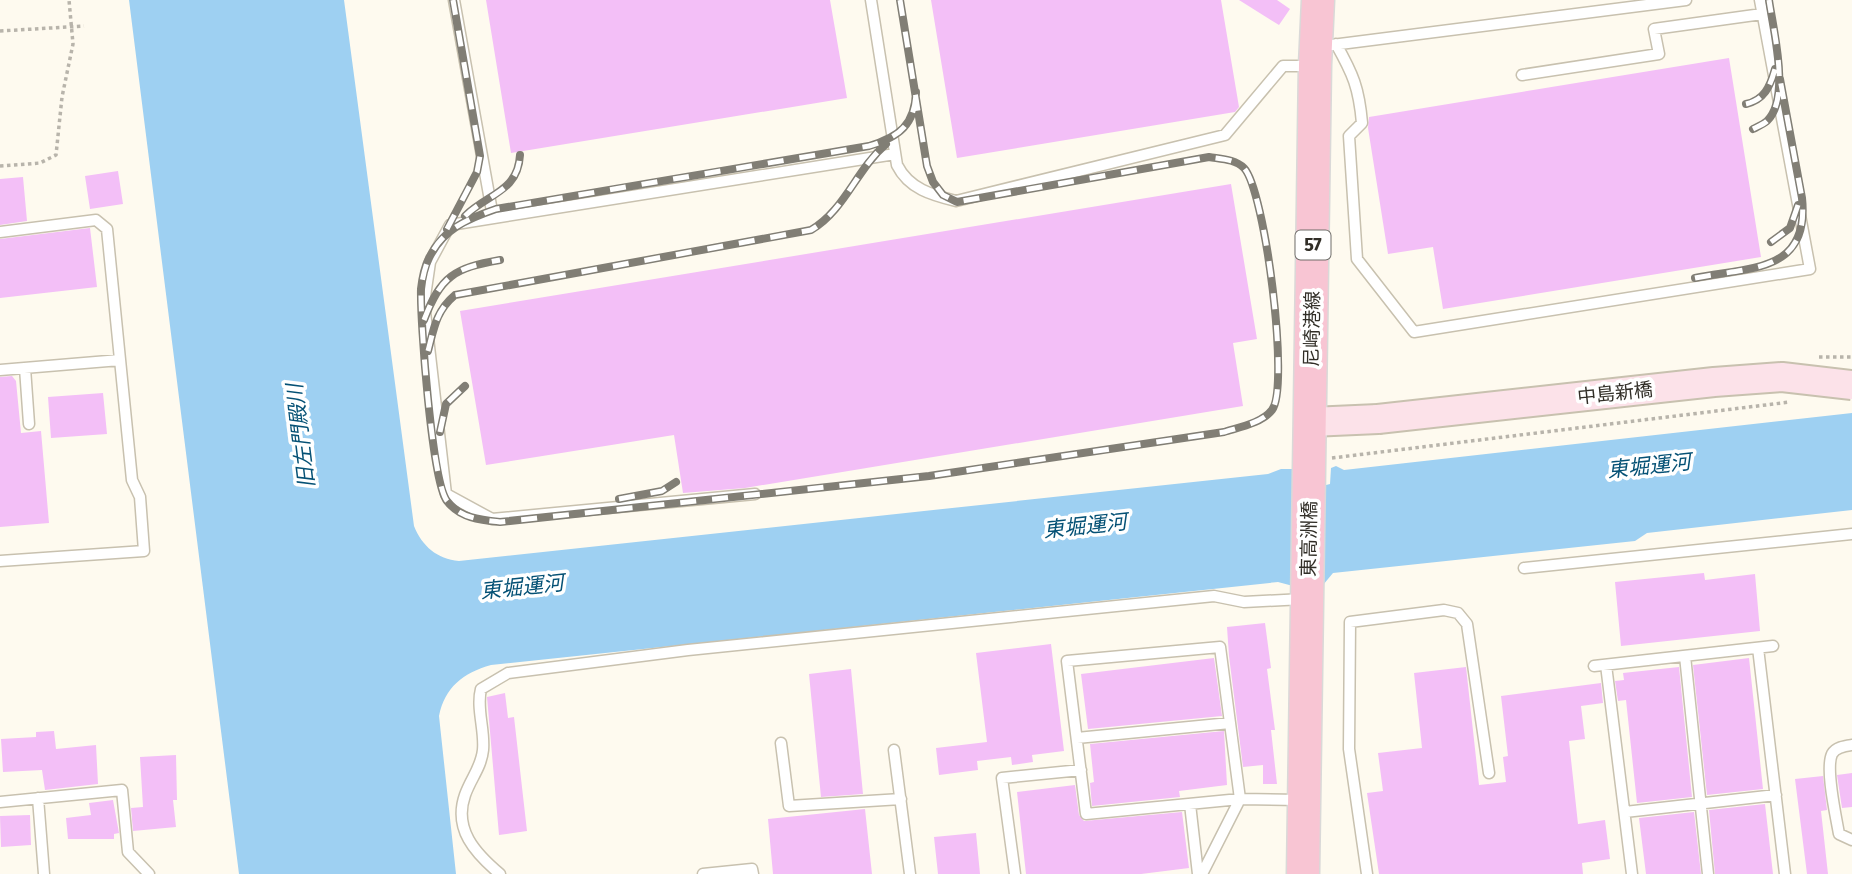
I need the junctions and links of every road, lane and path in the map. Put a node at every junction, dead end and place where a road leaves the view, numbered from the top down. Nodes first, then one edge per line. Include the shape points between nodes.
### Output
1 (69, 0) edge
2 (454, 0) edge
3 (872, 0) edge
4 (1318, 0) edge
5 (1686, 0) edge
6 (1760, 0) edge
7 (1762, 14) junction
8 (84, 26) dead end
9 (72, 27) junction
10 (0, 31) edge
11 (1323, 52) junction
12 (1522, 75) dead end
13 (895, 154) junction
14 (0, 166) edge
15 (493, 217) junction
16 (0, 232) edge
17 (120, 360) junction
18 (25, 368) junction
19 (0, 370) edge
20 (1852, 385) edge
21 (1667, 417) dead end
22 (1311, 422) junction
23 (29, 424) dead end
24 (1310, 475) junction
25 (755, 494) dead end
26 (1852, 534) edge
27 (0, 561) edge
28 (1524, 568) dead end
29 (1308, 593) junction
30 (1773, 646) dead end
31 (1758, 648) junction
32 (1685, 656) junction
33 (1606, 665) junction
34 (1594, 666) dead end
35 (1230, 723) junction
36 (1077, 738) junction
37 (781, 743) dead end
38 (1852, 745) edge
39 (894, 750) dead end
40 (1081, 771) junction
41 (1489, 773) dead end
42 (1776, 795) junction
43 (38, 798) junction
44 (901, 799) junction
45 (1240, 799) junction
46 (1303, 800) junction
47 (0, 802) edge
48 (1190, 804) junction
49 (1701, 804) junction
50 (1625, 812) junction
51 (1852, 840) edge
52 (480, 857) junction
53 (44, 874) edge
54 (149, 874) edge
55 (492, 874) edge
56 (500, 874) edge
57 (703, 874) edge
58 (752, 874) edge
59 (910, 874) edge
60 (1015, 874) edge
61 (1200, 874) edge
62 (1303, 874) edge
63 (1367, 874) edge
64 (1632, 874) edge
65 (1708, 874) edge
66 (1786, 874) edge

1 - 9 path
2 - 15 lane
3 - 13 lane
4 - 11 main road, 尼崎港線 / 57
5 - 11 lane
6 - 7 lane
7 - 11 lane via 1811,269 1414,332 1357,259 1349,136 1362,123 1360,92 1356,78
7 - 12 lane via 1654,29 1659,54
8 - 9 path
9 - 10 path
9 - 14 path via 74,44 56,155 40,163
11 - 13 lane via 1283,66 1225,135 957,201 928,194 903,178
11 - 22 main road, 尼崎港線 / 57
13 - 15 lane
15 - 25 lane via 450,225 430,262 424,303 446,494 492,519
16 - 17 lane via 96,220 103,223
17 - 18 lane
17 - 27 lane via 144,551
18 - 19 lane
18 - 23 lane
20 - 22 street, 中島新橋, bridge via 1782,377
21 - 24 path
22 - 24 main road, 尼崎港線 / 57
24 - 29 main road, 東高洲橋 / 57
26 - 28 lane
29 - 46 main road, 57
29 - 52 lane via 1244,602 1214,596 508,673 481,689 482,764 466,793 461,814 463,830
30 - 31 lane
31 - 32 lane
31 - 42 lane
32 - 33 lane
32 - 49 lane
33 - 34 lane
33 - 50 lane
35 - 36 lane
35 - 36 lane via 1220,647 1067,661
35 - 45 lane
36 - 40 lane
37 - 44 lane via 789,806
38 - 51 lane via 1838,748 1829,766 1839,834
39 - 44 lane
40 - 48 lane via 1086,814
40 - 60 lane via 1002,778
41 - 63 lane via 1467,624 1458,612 1350,622 1349,749
42 - 49 lane
42 - 66 lane
43 - 47 lane
43 - 53 lane
43 - 54 lane via 122,790 128,852
44 - 59 lane
45 - 46 lane
45 - 48 lane
45 - 61 lane
46 - 62 main road, 57
48 - 61 lane
49 - 50 lane
49 - 65 lane
50 - 64 lane
52 - 55 lane
52 - 56 lane
57 - 58 lane via 752,869

